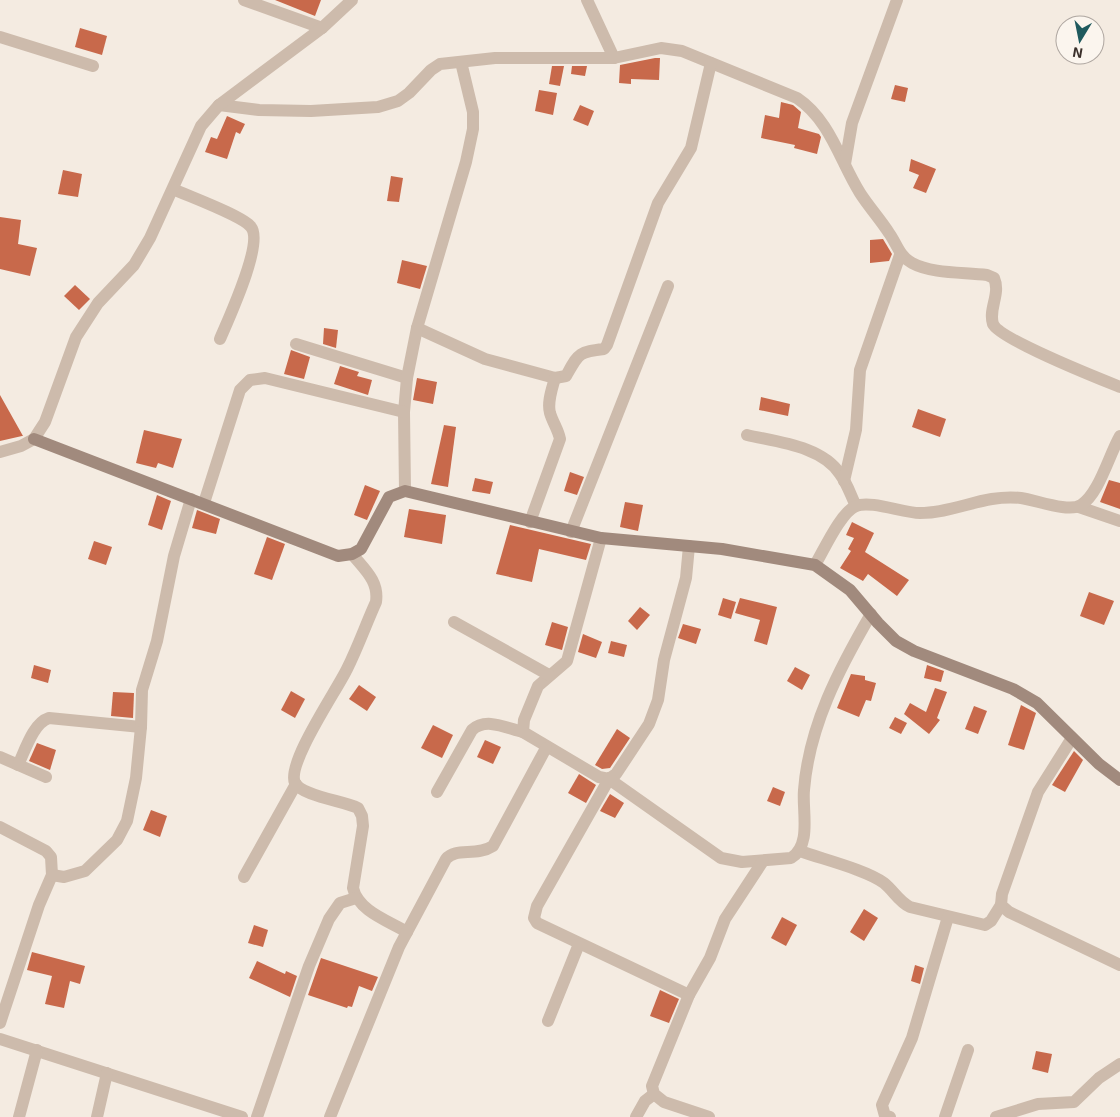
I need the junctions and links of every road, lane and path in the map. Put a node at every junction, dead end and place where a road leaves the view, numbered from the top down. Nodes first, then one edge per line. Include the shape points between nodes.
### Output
1 (244, 0) edge
2 (352, 0) edge
3 (587, 0) edge
4 (897, 0) edge
5 (322, 28) junction
6 (0, 37) edge
7 (614, 58) junction
8 (461, 62) junction
9 (711, 63) junction
10 (93, 66) dead end
11 (219, 105) junction
12 (845, 164) junction
13 (173, 189) junction
14 (900, 255) junction
15 (668, 286) dead end
16 (417, 328) junction
17 (220, 339) dead end
18 (296, 344) dead end
19 (407, 378) junction
20 (555, 378) junction
21 (1120, 387) edge
22 (404, 412) junction
23 (747, 435) dead end
24 (1120, 436) edge
25 (34, 439) junction
26 (0, 452) edge
27 (844, 482) junction
28 (405, 491) junction
29 (191, 499) junction
30 (204, 503) junction
31 (856, 506) junction
32 (1079, 507) junction
33 (1120, 521) edge
34 (530, 522) junction
35 (571, 532) junction
36 (600, 538) junction
37 (689, 546) junction
38 (352, 554) junction
39 (815, 565) junction
40 (871, 614) junction
41 (454, 622) dead end
42 (549, 674) junction
43 (141, 727) junction
44 (523, 732) junction
45 (1072, 738) junction
46 (546, 748) junction
47 (0, 757) edge
48 (18, 765) junction
49 (46, 777) dead end
50 (609, 779) junction
51 (1120, 780) edge
52 (296, 784) junction
53 (437, 792) dead end
54 (0, 827) edge
55 (800, 851) junction
56 (763, 861) junction
57 (52, 875) junction
58 (244, 877) dead end
59 (356, 898) junction
60 (1001, 905) junction
61 (948, 917) junction
62 (407, 932) junction
63 (579, 944) junction
64 (1120, 965) edge
65 (688, 995) junction
66 (548, 1021) dead end
67 (0, 1023) edge
68 (0, 1039) edge
69 (37, 1050) junction
70 (968, 1050) dead end
71 (1120, 1064) edge
72 (108, 1072) junction
73 (654, 1094) junction
74 (19, 1117) edge
75 (96, 1117) edge
76 (242, 1117) edge
77 (257, 1117) edge
78 (330, 1117) edge
79 (636, 1117) edge
80 (709, 1117) edge
81 (890, 1117) edge
82 (945, 1117) edge
83 (996, 1117) edge

1 - 5 street
2 - 5 street
3 - 7 street
4 - 12 street via 852,123
5 - 11 street
6 - 10 street
7 - 8 street via 495,58
7 - 9 street via 661,48 682,51
8 - 11 street via 440,64 410,93 398,101 378,107 311,111
8 - 16 street via 473,112 473,129
9 - 12 street via 797,98 810,107 825,126
9 - 20 street via 691,148 658,203 607,345 578,354 566,376
11 - 13 street via 201,126
12 - 14 street
13 - 17 street via 240,219 251,227 255,236 252,254
13 - 25 street via 134,265 98,303 76,337 45,422
14 - 21 street via 928,268 994,278 997,284 992,320 999,332 1045,356
14 - 27 street via 860,370 856,430
15 - 35 street
16 - 19 street
16 - 20 street via 485,358
18 - 19 street
19 - 22 street
20 - 34 street via 549,403 560,440
22 - 28 street
22 - 30 street via 265,378 250,380 240,390
23 - 27 street via 788,444 817,455 831,464
24 - 32 street via 1090,498
25 - 26 street
25 - 29 street
27 - 31 street
28 - 34 street
28 - 38 street via 389,497 361,548
29 - 30 street
29 - 43 street via 142,690
30 - 38 street via 338,556
31 - 32 street via 920,513 988,498 1021,498
31 - 39 street via 846,513
32 - 33 street
34 - 35 street
35 - 36 street
36 - 37 street
36 - 42 street via 567,661
37 - 39 street
37 - 50 street via 686,578 664,660 658,700 649,724 616,774
38 - 52 street via 374,581 376,602 347,670 295,767
39 - 40 street via 850,590
40 - 45 street via 896,641 914,651 1013,688 1037,703
40 - 55 street via 842,665 818,721 804,791 804,840
41 - 42 street
42 - 44 street via 538,686 524,720
43 - 48 street via 42,720
43 - 57 street via 131,804 127,822 117,840 85,871 64,877
44 - 46 street
44 - 53 street via 486,722 479,724 472,730
45 - 51 street
45 - 60 street via 1038,792
46 - 50 street via 599,777
46 - 62 street via 493,846 477,853 450,855
47 - 48 street
48 - 49 street
50 - 56 street via 714,854 742,862
50 - 63 street via 534,912 537,923
52 - 58 street
52 - 59 street via 304,790 358,808 363,826 354,888
54 - 57 street via 46,851 51,857
55 - 56 street via 792,858
55 - 61 street via 884,883 900,902 910,907
56 - 65 street via 730,909 710,958
57 - 67 street
59 - 62 street via 364,907
59 - 77 street via 340,903 329,919 309,966
60 - 61 street via 985,925
60 - 64 street via 1009,912
61 - 81 street via 912,1038 882,1105 885,1116
62 - 78 street
63 - 65 street
63 - 66 street
65 - 73 street via 652,1086
68 - 69 street
69 - 72 street
69 - 74 street
70 - 82 street
71 - 83 street via 1099,1078 1074,1102 1038,1104
72 - 75 street
72 - 76 street
73 - 79 street via 644,1101
73 - 80 street via 664,1102

